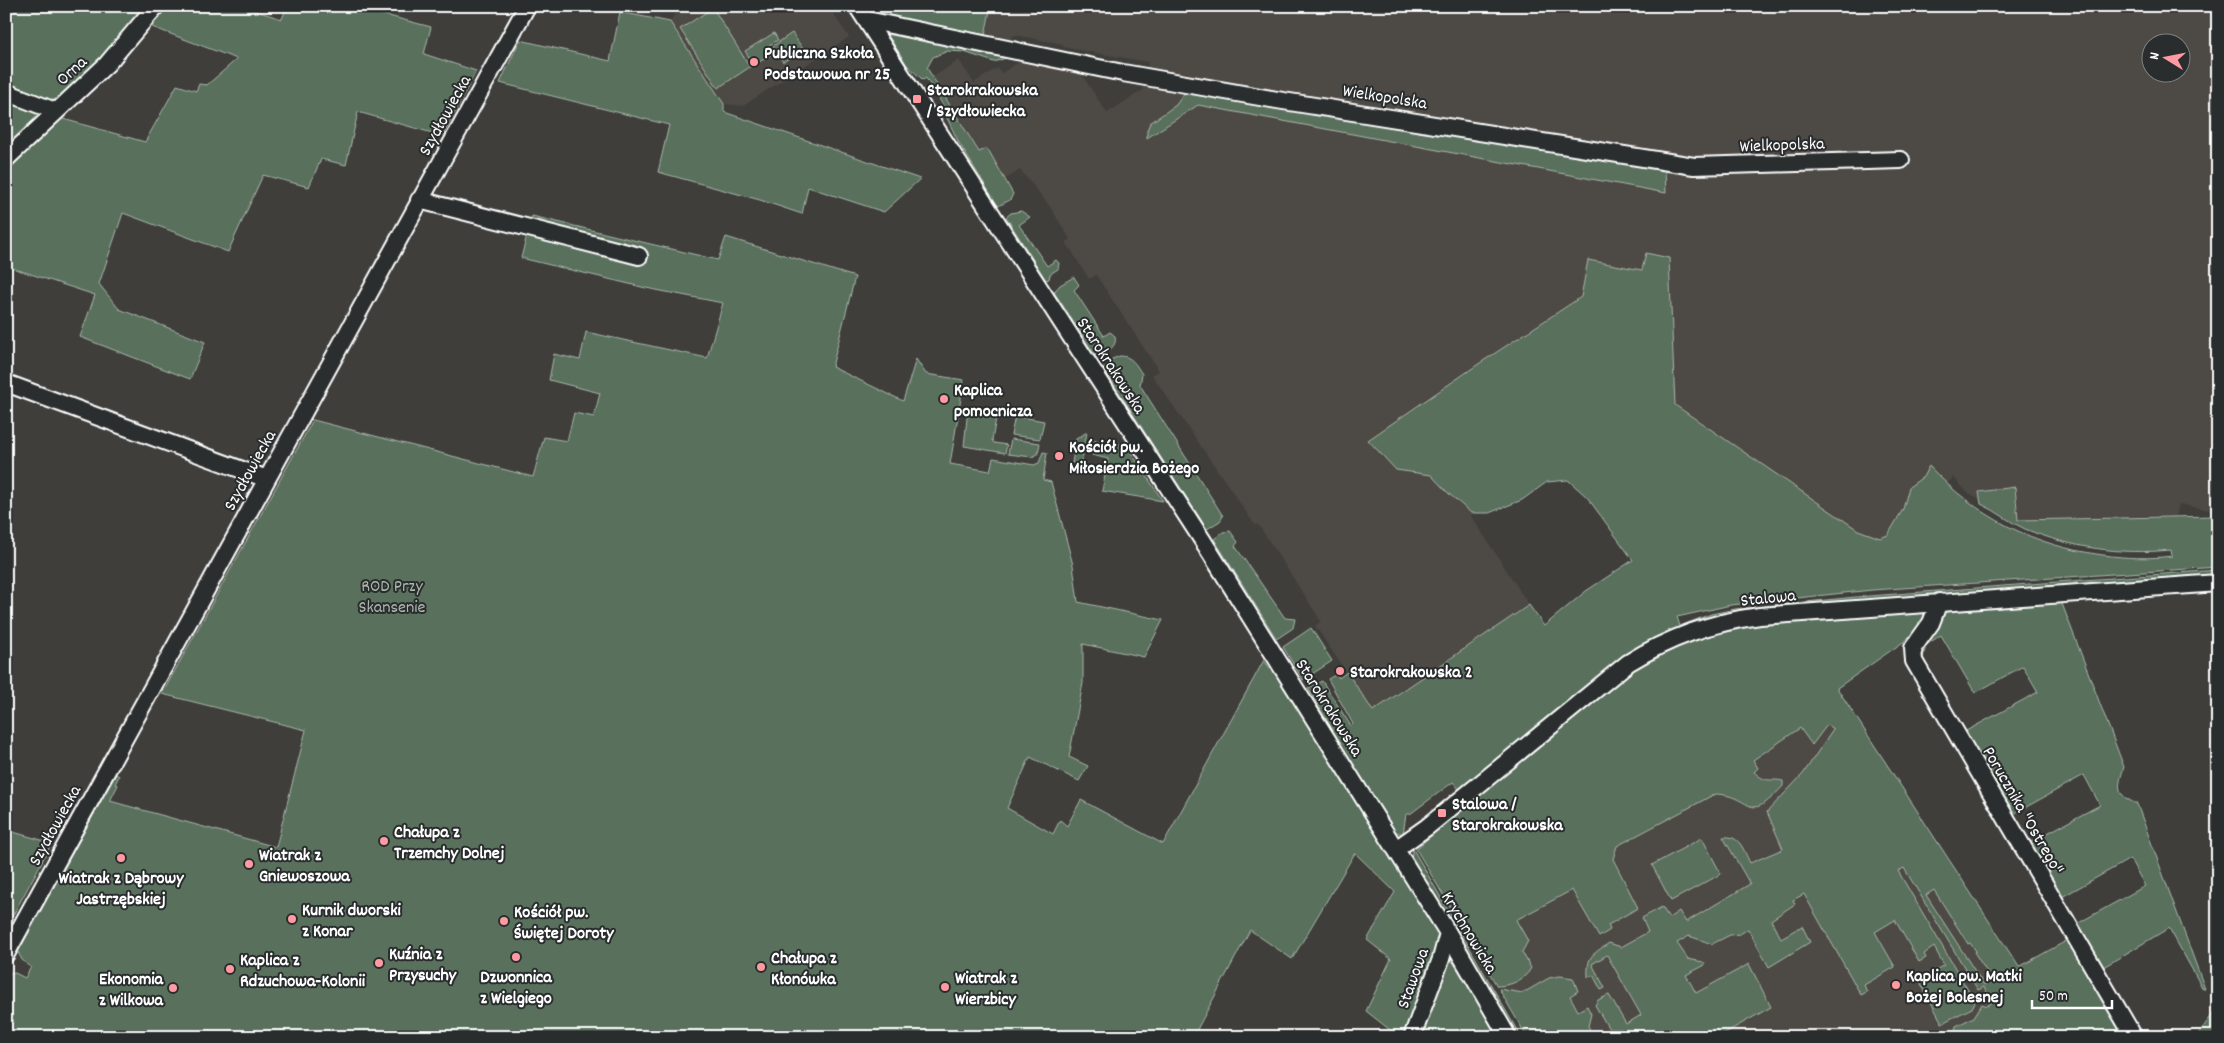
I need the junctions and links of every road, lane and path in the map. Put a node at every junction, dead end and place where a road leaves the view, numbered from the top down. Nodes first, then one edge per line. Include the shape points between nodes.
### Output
1 (527, 6) edge
2 (857, 6) edge
3 (154, 7) edge
4 (867, 20) junction
5 (6, 92) edge
6 (55, 111) junction
7 (6, 159) edge
8 (1901, 160) dead end
9 (419, 200) junction
10 (639, 256) dead end
11 (6, 383) edge
12 (267, 479) junction
13 (2218, 583) edge
14 (1939, 602) junction
15 (1396, 849) junction
16 (1448, 933) junction
17 (6, 954) edge
18 (1412, 1037) edge
19 (1508, 1037) edge
20 (2134, 1037) edge

1 - 9 street, Szydłowiecka
2 - 4 street, Starokrakowska
3 - 6 street, Orna via 107,64
4 - 8 street, Wielkopolska via 1277,100 1694,166
4 - 15 street, Starokrakowska
5 - 6 street
6 - 7 street, Orna
9 - 10 street
9 - 12 street, Szydłowiecka
11 - 12 street
12 - 17 street, Szydłowiecka
13 - 14 street, Stalowa
14 - 15 street, Stalowa via 1739,619 1687,633 1652,648 1602,682
14 - 20 street, Porucznika "Ostrego" via 1931,623 1914,648 1914,661
15 - 16 street, Krychnowicka
16 - 18 street, Stawowa
16 - 19 street, Krychnowicka

